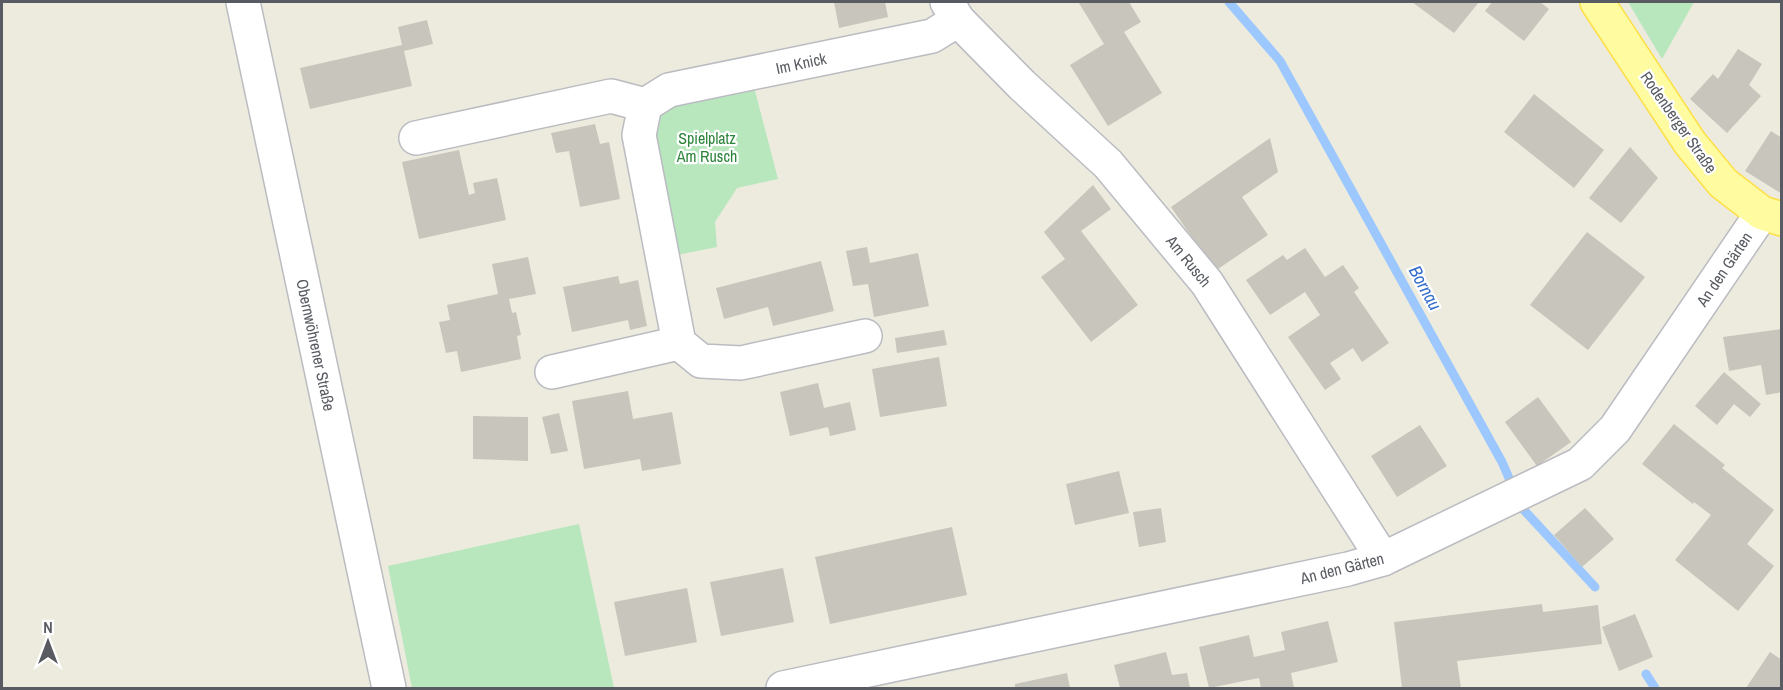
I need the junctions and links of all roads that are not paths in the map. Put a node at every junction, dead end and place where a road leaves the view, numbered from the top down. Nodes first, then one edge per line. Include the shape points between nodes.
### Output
1 (243, 2) edge
2 (1597, 2) edge
3 (953, 11) edge
4 (645, 105) junction
5 (416, 138) dead end
6 (1772, 216) edge
7 (865, 336) dead end
8 (679, 343) junction
9 (552, 372) dead end
10 (1383, 559) junction
11 (389, 688) edge
12 (783, 688) edge

1 - 11 street, Obernwöhrener Straße
2 - 6 main road, Rodenberger Straße via 1690,143 1723,183
3 - 4 street, Im Knick via 932,36 669,90
3 - 10 street, Am Rusch via 1022,85 1108,164 1208,283
4 - 5 street via 611,96
4 - 8 street via 639,135
6 - 10 street, An den Gärten via 1615,429 1580,464
7 - 8 street via 741,363 701,361
8 - 9 street
10 - 12 street, An den Gärten

